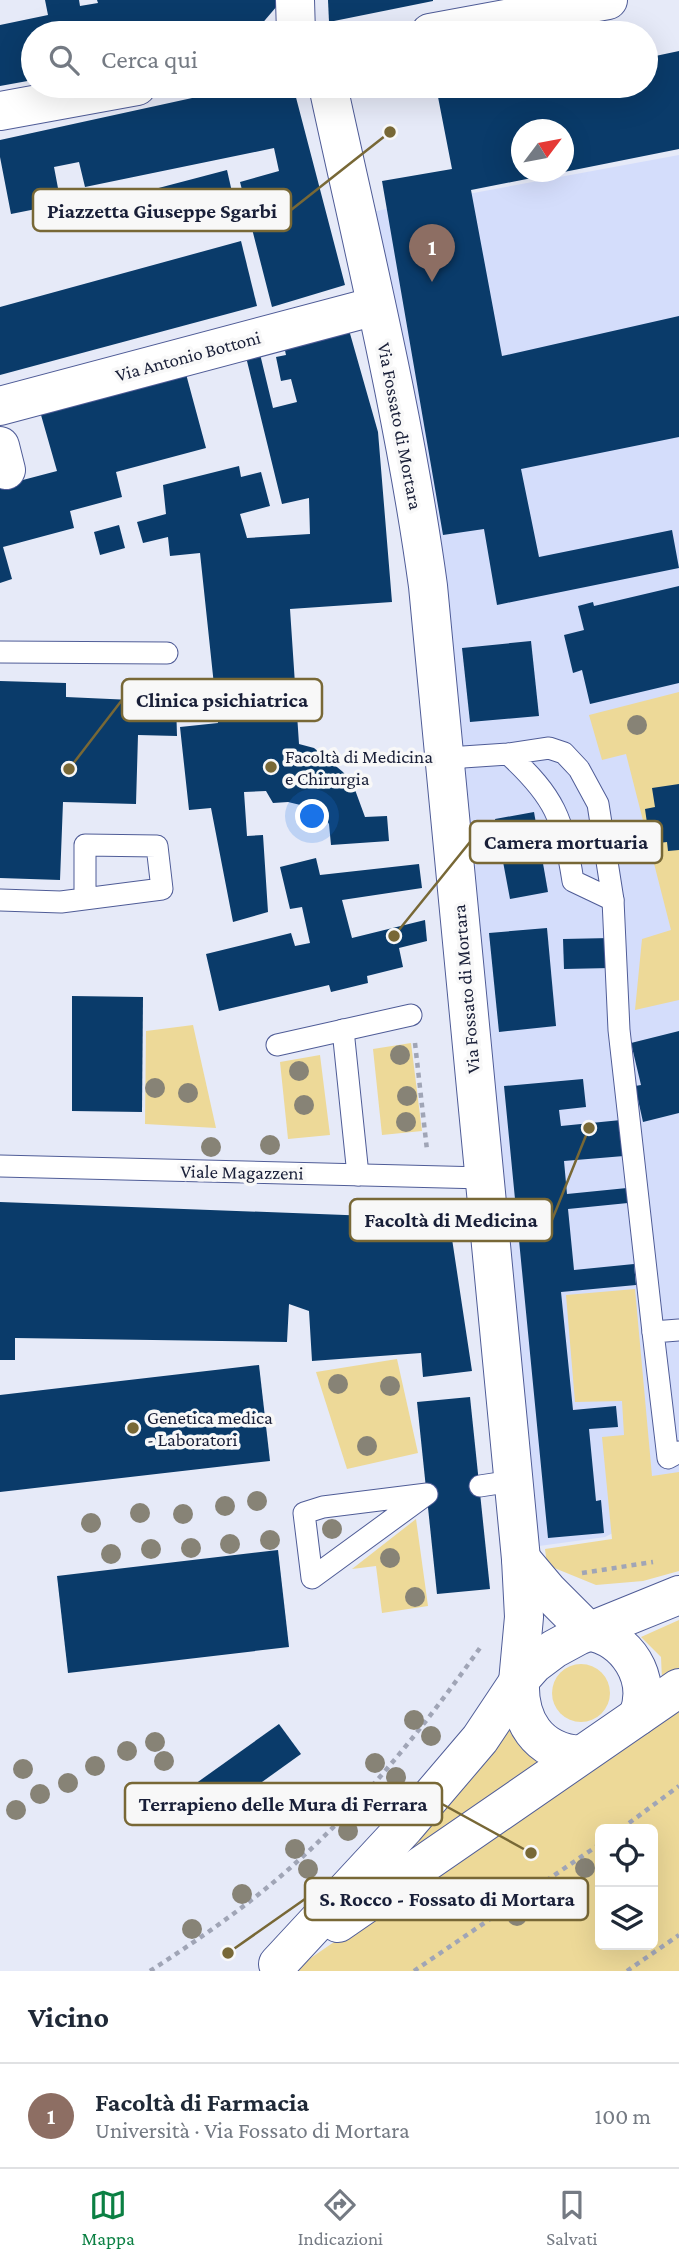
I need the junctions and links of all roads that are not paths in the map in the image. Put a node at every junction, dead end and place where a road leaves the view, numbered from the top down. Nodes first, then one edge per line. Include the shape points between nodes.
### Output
1 (295, 0) edge
2 (608, 0) edge
3 (296, 21) edge
4 (495, 21) edge
5 (71, 98) edge
6 (331, 98) edge
7 (0, 111) edge
8 (376, 306) junction
9 (0, 405) edge
10 (0, 652) edge
11 (167, 653) dead end
12 (508, 754) junction
13 (445, 764) junction
14 (85, 898) dead end
15 (0, 900) edge
16 (613, 900) junction
17 (411, 1015) road end
18 (343, 1030) junction
19 (277, 1045) dead end
20 (0, 1166) edge
21 (358, 1175) junction
22 (484, 1178) junction
23 (679, 1330) edge
24 (653, 1332) junction
25 (679, 1452) edge
26 (427, 1494) joint
27 (679, 1595) edge
28 (536, 1604) junction
29 (588, 1631) junction
30 (519, 1681) junction
31 (679, 1688) edge
32 (638, 1716) junction
33 (580, 1755) junction
34 (272, 1968) edge

1 - 3 street
2 - 4 street
5 - 7 street
6 - 8 street, Via Fossato di Mortara
8 - 9 street, Via Antonio Bottoni
8 - 13 street, Via Fossato di Mortara via 418,509
10 - 11 lane
12 - 13 lane via 463,757
12 - 16 lane via 528,772 559,816 573,881
12 - 16 lane via 549,748 564,753 579,769 598,804
13 - 22 street, Via Fossato di Mortara
14 - 15 lane
16 - 24 lane via 619,1030
17 - 18 lane
18 - 19 lane
18 - 21 lane
20 - 21 lane, Viale Magazzeni
21 - 22 lane, Viale Magazzeni
22 - 28 street, Via Fossato di Mortara via 497,1483
23 - 24 lane
24 - 25 lane via 668,1458
26 - 26 lane via 304,1513 312,1578
27 - 29 street
28 - 29 street
28 - 30 street, Via Fossato di Mortara
29 - 30 street via 554,1649
29 - 32 street via 619,1644 633,1659 643,1692
30 - 33 street via 524,1717 535,1735 550,1746
30 - 34 street via 480,1739 405,1827
31 - 32 street
32 - 33 street
33 - 34 street

